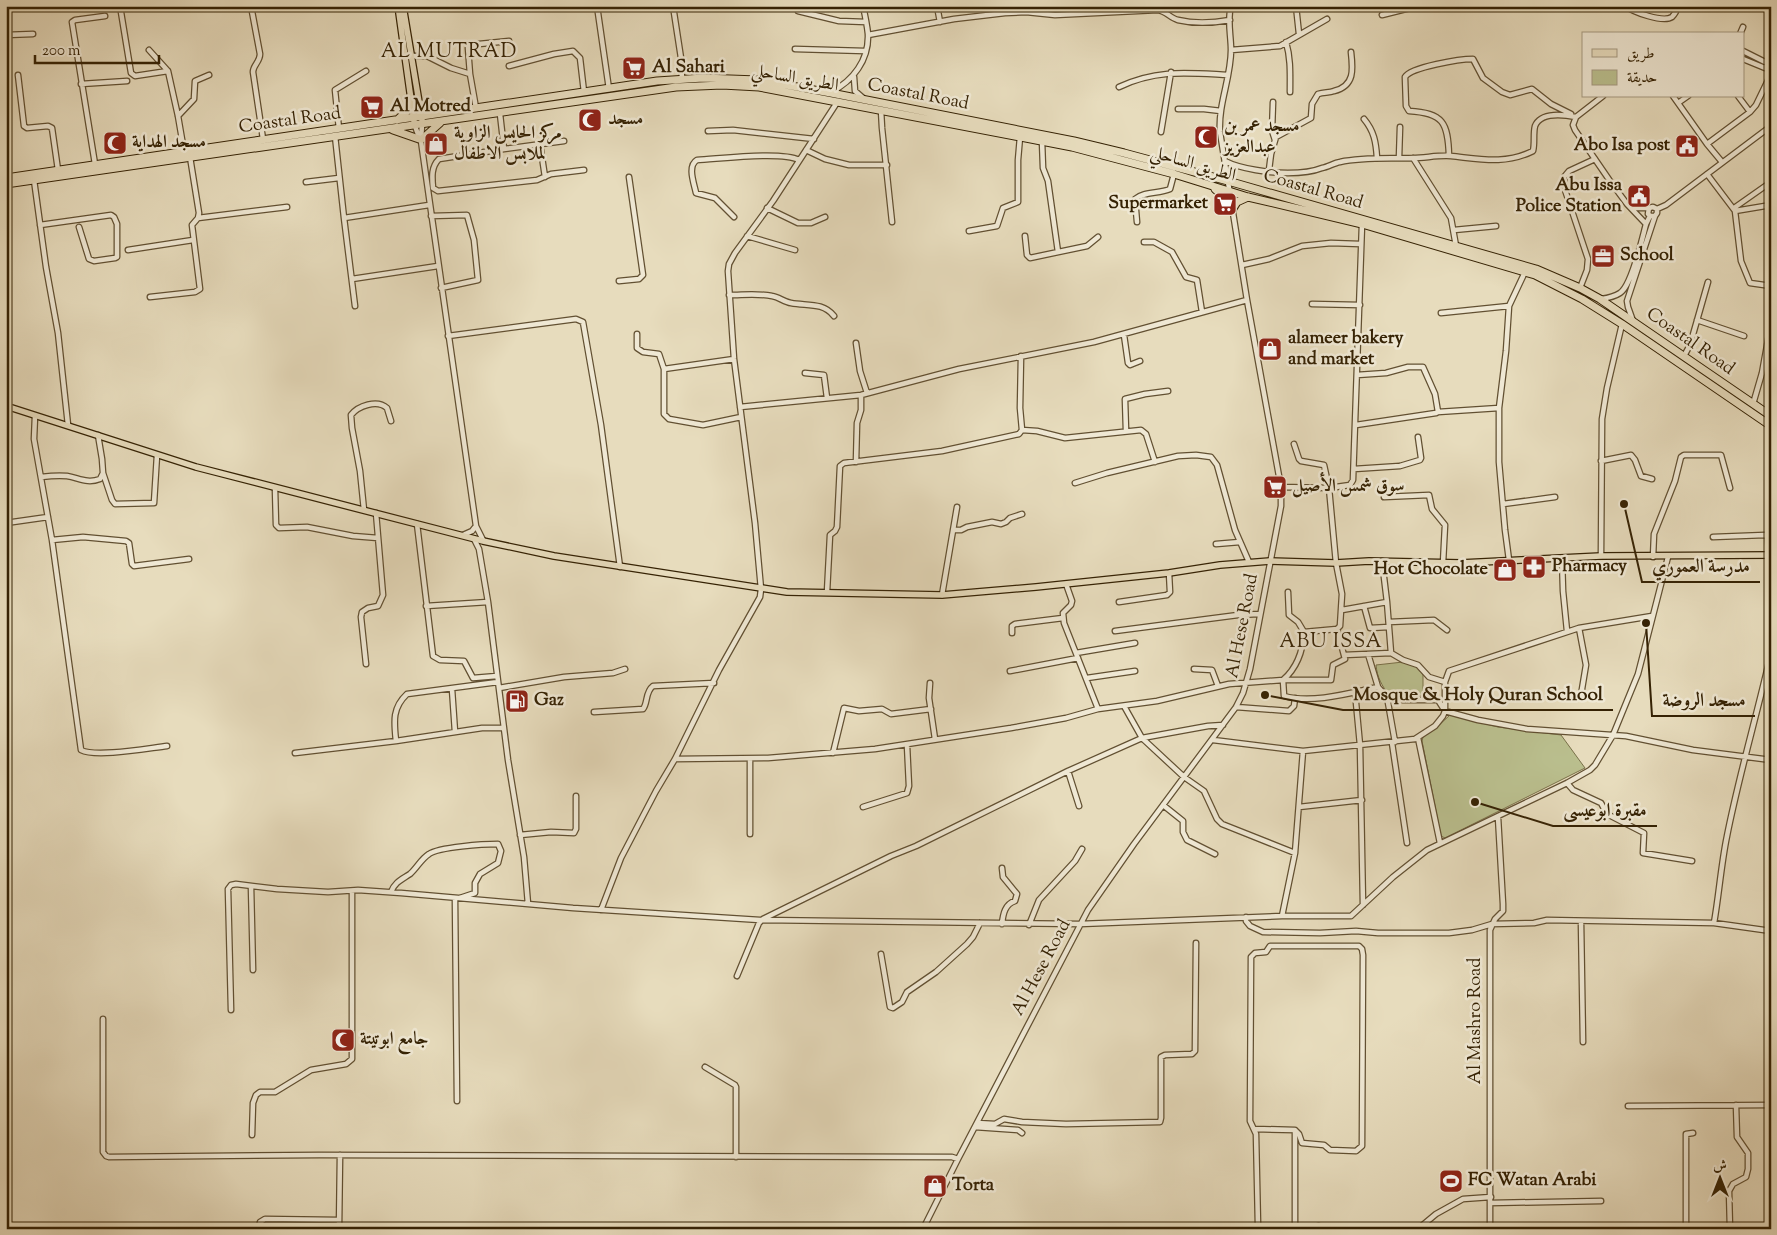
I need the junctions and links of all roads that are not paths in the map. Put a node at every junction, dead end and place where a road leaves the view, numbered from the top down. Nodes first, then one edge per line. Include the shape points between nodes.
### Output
1 (120, 6) edge
2 (251, 6) edge
3 (398, 6) edge
4 (403, 6) edge
5 (597, 6) edge
6 (673, 6) edge
7 (863, 6) edge
8 (937, 6) edge
9 (1296, 6) edge
10 (1418, 6) edge
11 (1626, 6) edge
12 (1678, 6) edge
13 (1230, 7) edge
14 (798, 10) dead end
15 (1382, 15) dead end
16 (105, 16) dead end
17 (1327, 19) dead end
18 (1230, 20) junction
19 (866, 22) junction
20 (940, 22) junction
21 (1743, 27) dead end
22 (1741, 32) edge
23 (32, 34) dead end
24 (1300, 34) junction
25 (6, 35) edge
26 (868, 35) junction
27 (508, 41) dead end
28 (1286, 42) junction
29 (149, 50) dead end
30 (795, 50) dead end
31 (1231, 50) junction
32 (865, 51) junction
33 (1744, 51) edge
34 (1350, 52) dead end
35 (411, 56) junction
36 (1744, 58) edge
37 (509, 66) dead end
38 (168, 71) junction
39 (366, 71) dead end
40 (1172, 72) junction
41 (470, 74) junction
42 (1771, 74) edge
43 (18, 75) dead end
44 (854, 75) junction
45 (1228, 75) junction
46 (209, 76) dead end
47 (682, 79) junction
48 (126, 81) dead end
49 (1769, 82) edge
50 (81, 84) junction
51 (1119, 87) dead end
52 (609, 88) junction
53 (584, 92) junction
54 (1290, 92) dead end
55 (831, 93) junction
56 (1600, 98) edge
57 (1674, 98) edge
58 (1686, 98) edge
59 (1740, 98) edge
60 (865, 100) junction
61 (838, 101) junction
62 (1272, 102) dead end
63 (415, 103) junction
64 (1678, 104) junction
65 (476, 109) junction
66 (881, 110) junction
67 (1178, 110) dead end
68 (1221, 112) junction
69 (1750, 112) junction
70 (449, 113) junction
71 (500, 114) junction
72 (178, 116) junction
73 (1576, 117) junction
74 (1364, 119) dead end
75 (395, 121) junction
76 (418, 121) junction
77 (441, 122) junction
78 (1771, 126) edge
79 (1400, 127) dead end
80 (339, 128) junction
81 (390, 129) junction
82 (708, 131) dead end
83 (1161, 132) dead end
84 (335, 136) junction
85 (1020, 137) junction
86 (263, 139) junction
87 (814, 139) junction
88 (421, 140) junction
89 (1275, 140) junction
90 (564, 141) dead end
91 (1042, 141) junction
92 (540, 144) junction
93 (1707, 144) junction
94 (504, 149) junction
95 (806, 150) junction
96 (184, 151) junction
97 (1450, 156) junction
98 (190, 157) junction
99 (1377, 158) junction
100 (1399, 158) junction
101 (1413, 158) junction
102 (1595, 159) junction
103 (799, 160) junction
104 (1225, 161) junction
105 (1722, 162) junction
106 (94, 164) junction
107 (887, 165) junction
108 (6, 168) edge
109 (58, 170) junction
110 (584, 170) dead end
111 (1269, 170) junction
112 (1174, 174) junction
113 (1707, 174) junction
114 (629, 177) dead end
115 (340, 178) junction
116 (544, 178) junction
117 (7, 180) edge
118 (34, 180) junction
119 (1228, 181) junction
120 (306, 182) dead end
121 (1771, 182) edge
122 (1211, 186) junction
123 (1230, 191) junction
124 (1248, 197) junction
125 (429, 205) junction
126 (1771, 205) edge
127 (287, 207) dead end
128 (767, 208) junction
129 (1632, 208) junction
130 (1649, 208) junction
131 (1657, 209) junction
132 (1735, 209) junction
133 (1232, 210) junction
134 (1651, 215) junction
135 (431, 216) junction
136 (1640, 216) junction
137 (734, 217) dead end
138 (826, 217) dead end
139 (198, 218) junction
140 (344, 218) junction
141 (892, 222) dead end
142 (1136, 222) dead end
143 (1362, 224) junction
144 (1646, 224) junction
145 (40, 225) junction
146 (1496, 226) dead end
147 (79, 227) dead end
148 (1454, 230) junction
149 (969, 231) dead end
150 (747, 236) junction
151 (1025, 236) dead end
152 (1098, 238) dead end
153 (193, 240) junction
154 (1144, 242) dead end
155 (1360, 244) junction
156 (1456, 246) junction
157 (128, 250) dead end
158 (795, 250) dead end
159 (1058, 252) junction
160 (1242, 265) junction
161 (438, 266) junction
162 (1525, 272) junction
163 (1535, 275) joint
164 (352, 279) junction
165 (619, 281) dead end
166 (1708, 282) dead end
167 (1771, 286) edge
168 (441, 288) junction
169 (1580, 288) junction
170 (729, 295) junction
171 (150, 298) dead end
172 (1600, 299) junction
173 (1247, 300) junction
174 (1312, 304) dead end
175 (1360, 305) junction
176 (355, 306) dead end
177 (1509, 306) junction
178 (1202, 312) junction
179 (1441, 312) dead end
180 (834, 316) dead end
181 (1633, 320) junction
182 (1697, 320) junction
183 (1771, 323) edge
184 (1622, 324) junction
185 (637, 334) dead end
186 (1124, 335) junction
187 (448, 336) junction
188 (1744, 336) dead end
189 (856, 343) dead end
190 (1021, 356) junction
191 (1684, 356) junction
192 (734, 359) junction
193 (1140, 361) dead end
194 (664, 369) junction
195 (805, 374) dead end
196 (1357, 375) junction
197 (1168, 391) dead end
198 (867, 393) junction
199 (861, 395) junction
200 (827, 398) junction
201 (1753, 404) junction
202 (6, 406) edge
203 (740, 407) junction
204 (1499, 408) junction
205 (1438, 412) junction
206 (35, 416) junction
207 (1771, 416) edge
208 (741, 417) junction
209 (391, 422) dead end
210 (68, 425) junction
211 (1356, 425) junction
212 (1771, 426) edge
213 (1022, 430) junction
214 (1126, 431) junction
215 (98, 435) junction
216 (1418, 437) dead end
217 (1294, 444) dead end
218 (157, 455) junction
219 (1601, 461) junction
220 (856, 462) junction
221 (1155, 462) junction
222 (1354, 469) junction
223 (103, 473) junction
224 (41, 477) junction
225 (1652, 479) dead end
226 (1075, 483) dead end
227 (1281, 487) junction
228 (275, 488) junction
229 (1329, 488) junction
230 (1730, 488) dead end
231 (1384, 497) dead end
232 (1555, 497) dead end
233 (1502, 504) junction
234 (957, 507) dead end
235 (364, 510) junction
236 (376, 513) junction
237 (1022, 514) dead end
238 (48, 517) junction
239 (6, 523) edge
240 (417, 524) junction
241 (476, 526) junction
242 (953, 530) junction
243 (462, 536) junction
244 (1713, 537) dead end
245 (378, 538) junction
246 (474, 539) junction
247 (52, 540) junction
248 (484, 541) junction
249 (1240, 542) junction
250 (1216, 544) dead end
251 (1770, 555) edge
252 (1601, 556) junction
253 (1653, 557) junction
254 (1668, 557) junction
255 (1562, 558) junction
256 (189, 559) dead end
257 (1509, 560) junction
258 (1270, 561) junction
259 (1382, 561) junction
260 (1249, 562) junction
261 (1336, 563) junction
262 (1442, 563) junction
263 (620, 567) junction
264 (1169, 573) junction
265 (1066, 584) junction
266 (761, 589) junction
267 (827, 592) junction
268 (1288, 592) dead end
269 (942, 596) junction
270 (488, 602) junction
271 (1119, 602) dead end
272 (1388, 602) junction
273 (426, 606) junction
274 (1364, 606) junction
275 (1342, 610) junction
276 (1259, 614) junction
277 (1652, 616) junction
278 (1063, 618) junction
279 (1389, 625) junction
280 (1580, 628) junction
281 (1336, 629) junction
282 (1447, 630) dead end
283 (1115, 631) dead end
284 (1567, 631) junction
285 (1304, 632) junction
286 (1012, 633) dead end
287 (1136, 643) dead end
288 (1391, 652) junction
289 (1368, 654) junction
290 (1771, 654) edge
291 (1077, 655) junction
292 (1344, 655) junction
293 (366, 664) dead end
294 (1770, 664) edge
295 (625, 669) dead end
296 (1194, 669) dead end
297 (1010, 671) dead end
298 (1135, 671) dead end
299 (1087, 678) junction
300 (498, 679) junction
301 (1283, 680) junction
302 (1246, 682) junction
303 (1445, 682) junction
304 (714, 683) junction
305 (930, 683) dead end
306 (1218, 686) junction
307 (1378, 687) junction
308 (499, 688) junction
309 (452, 689) junction
310 (1355, 692) junction
311 (1581, 696) dead end
312 (1295, 698) junction
313 (1386, 698) junction
314 (1124, 706) junction
315 (1236, 707) junction
316 (931, 709) junction
317 (1098, 709) junction
318 (1445, 711) junction
319 (594, 712) dead end
320 (1223, 725) junction
321 (504, 728) junction
322 (455, 732) junction
323 (1613, 735) junction
324 (1142, 738) junction
325 (1418, 738) junction
326 (935, 740) junction
327 (1213, 740) junction
328 (396, 741) junction
329 (1394, 742) junction
330 (907, 744) junction
331 (1360, 745) junction
332 (168, 746) dead end
333 (1303, 751) junction
334 (295, 753) dead end
335 (833, 753) junction
336 (1744, 757) junction
337 (675, 759) junction
338 (750, 759) junction
339 (1771, 760) edge
340 (1068, 771) junction
341 (1184, 777) junction
342 (1567, 783) junction
343 (576, 796) dead end
344 (1362, 800) junction
345 (1163, 805) junction
346 (1079, 806) dead end
347 (863, 807) dead end
348 (1300, 807) junction
349 (1498, 817) junction
350 (750, 834) dead end
351 (520, 835) junction
352 (1407, 843) dead end
353 (1440, 843) junction
354 (1082, 849) dead end
355 (1215, 854) dead end
356 (1295, 854) junction
357 (1692, 860) dead end
358 (1002, 868) dead end
359 (251, 886) junction
360 (352, 891) junction
361 (391, 892) junction
362 (457, 898) junction
363 (528, 904) junction
364 (1363, 905) junction
365 (601, 910) junction
366 (1282, 916) junction
367 (1246, 917) junction
368 (760, 920) junction
369 (1581, 921) junction
370 (980, 923) junction
371 (1002, 924) junction
372 (1080, 924) junction
373 (1492, 924) junction
374 (1714, 924) junction
375 (1029, 925) junction
376 (1771, 931) edge
377 (1196, 943) dead end
378 (881, 954) dead end
379 (252, 970) dead end
380 (737, 976) dead end
381 (231, 1010) dead end
382 (103, 1019) dead end
383 (1583, 1042) dead end
384 (705, 1067) dead end
385 (456, 1101) dead end
386 (1736, 1105) junction
387 (1771, 1105) edge
388 (1628, 1106) dead end
389 (976, 1125) junction
390 (1255, 1130) junction
391 (1295, 1130) junction
392 (1022, 1133) dead end
393 (1693, 1133) dead end
394 (252, 1135) dead end
395 (340, 1155) junction
396 (736, 1156) junction
397 (958, 1159) junction
398 (1491, 1197) junction
399 (1602, 1201) dead end
400 (1490, 1203) junction
401 (339, 1220) junction
402 (1295, 1228) edge
403 (259, 1229) edge
404 (339, 1229) edge
405 (923, 1229) edge
406 (1322, 1229) edge
407 (1418, 1229) edge
408 (1490, 1229) edge
409 (1686, 1229) edge
410 (1730, 1229) edge

1 - 38 street via 131,73 135,76
2 - 86 street via 260,54 253,72
3 - 63 main road
4 - 35 main road
5 - 52 street
6 - 47 street
7 - 19 street
8 - 20 street
9 - 24 street
10 - 15 street
11 - 12 street via 1651,17 1668,18 1674,15
13 - 18 street, Al Hese Road
14 - 19 street via 839,21
16 - 50 street via 72,22
17 - 24 street
18 - 20 street via 1201,23 1179,20 1155,10 1055,16 1017,12
18 - 31 street, Al Hese Road
19 - 26 street
20 - 26 street
21 - 22 street
23 - 25 street
24 - 28 street
26 - 32 street
27 - 41 street via 470,45
28 - 31 street via 1280,46
28 - 54 street via 1290,55
29 - 38 street
30 - 32 street
31 - 45 street, Al Hese Road
32 - 44 street
33 - 36 street via 1768,64 1765,68
34 - 89 street via 1351,78 1340,89 1318,94 1312,104 1311,118 1280,134
35 - 41 street via 427,56
35 - 63 main road
37 - 53 street via 574,51 580,58
38 - 72 street
39 - 80 street via 335,90
40 - 45 street
40 - 51 street via 1133,80
40 - 83 street
41 - 65 street
42 - 49 street
43 - 109 street via 24,126 52,128
44 - 55 street
44 - 60 street via 855,91
45 - 68 street, Al Hese Road
46 - 72 street via 195,81 194,99
47 - 52 highway, Coastal Road
47 - 55 highway, Coastal Road via 743,79
48 - 50 street
49 - 69 street
50 - 106 street
52 - 53 highway, Coastal Road
53 - 65 highway, Coastal Road
55 - 60 highway, Coastal Road
56 - 73 street
57 - 64 street
58 - 64 street
59 - 69 street
60 - 119 highway, Coastal Road via 1100,147
61 - 66 highway, الطريق الساحلي
61 - 71 highway, الطريق الساحلي via 759,87 700,85
61 - 87 street
62 - 89 street
63 - 70 highway via 425,109
63 - 75 highway
63 - 76 main road
64 - 93 street
65 - 70 highway, Coastal Road
66 - 85 highway, الطريق الساحلي
66 - 107 street
67 - 68 street
68 - 104 street, Al Hese Road
69 - 93 street
70 - 76 highway, Coastal Road
71 - 77 highway, الطريق الساحلي
71 - 94 street
72 - 96 street
73 - 97 street via 1562,114 1539,121 1533,151 1528,154 1496,161
73 - 97 street via 1532,89 1510,94 1502,92 1483,78 1473,59 1413,70 1406,77 1406,106 1409,111 1439,117 1448,139
73 - 102 street via 1572,125
74 - 99 street via 1372,128
75 - 76 highway, Coastal Road
75 - 80 highway, Coastal Road
76 - 77 highway, الطريق الساحلي
76 - 81 highway, الطريق الساحلي
76 - 88 street
77 - 88 highway
78 - 105 street
79 - 100 street
80 - 86 highway, Coastal Road
81 - 84 highway, الطريق الساحلي
81 - 88 highway
82 - 87 street via 733,130
84 - 98 highway, الطريق الساحلي
84 - 115 street
85 - 91 highway, الطريق الساحلي
85 - 149 street via 1018,202 1002,208 998,226
86 - 96 highway, Coastal Road
87 - 95 street
88 - 125 street
89 - 111 street
90 - 92 street
91 - 112 highway, الطريق الساحلي
91 - 159 street via 1043,168 1048,181
92 - 94 street
92 - 116 street
93 - 105 street
94 - 116 street via 440,160 434,164 433,188 438,191
95 - 103 street
95 - 107 street via 849,166
96 - 106 highway, Coastal Road
97 - 101 street
98 - 118 highway, الطريق الساحلي
98 - 139 street
99 - 100 street
99 - 111 street via 1338,162 1311,171 1288,173
100 - 101 street
101 - 148 street via 1451,218
102 - 129 street
102 - 169 street via 1569,171 1564,178 1572,216 1588,259
103 - 128 street
103 - 137 street via 791,157 744,157 697,160 693,163 696,193 715,198
104 - 111 street
104 - 119 street, Al Hese Road
105 - 113 street
106 - 109 highway, Coastal Road
107 - 141 street
108 - 117 street
109 - 117 highway, Coastal Road
110 - 116 street via 551,174
112 - 122 highway, الطريق الساحلي
112 - 142 street via 1170,189 1137,197 1134,202
113 - 131 street
113 - 132 street
114 - 165 street via 642,275 640,279
115 - 120 street
115 - 140 street
117 - 118 highway, الطريق الساحلي
118 - 145 street
119 - 123 street, Al Hese Road
119 - 156 highway, Coastal Road
121 - 132 street
122 - 123 highway, الطريق الساحلي
122 - 133 highway
123 - 124 highway, الطريق الساحلي
123 - 133 street, Al Hese Road
124 - 133 highway via 1240,200
124 - 143 highway, الطريق الساحلي
125 - 135 street
125 - 140 street
126 - 132 street
127 - 139 street
128 - 138 street via 798,223 811,223
128 - 150 street
129 - 130 street
129 - 136 street
130 - 131 street
130 - 134 street
131 - 134 street via 1657,213
132 - 167 street via 1742,267 1752,284
133 - 160 street, Al Hese Road
134 - 136 street
134 - 144 street
134 - 181 street via 1627,301
135 - 161 street
135 - 168 street via 467,215 475,245 478,280
136 - 144 street
139 - 153 street via 192,223
140 - 164 street
143 - 155 street
143 - 162 highway, الطريق الساحلي
144 - 172 street via 1625,288 1614,296
145 - 147 street via 111,215 117,224 117,257 89,259
145 - 210 street via 58,333
146 - 148 street
148 - 156 street
150 - 158 street
150 - 170 street via 729,264
151 - 159 street via 1030,258
152 - 159 street via 1087,246
153 - 157 street
153 - 171 street via 200,289
154 - 178 street via 1154,242 1172,252 1186,277 1196,280
155 - 160 street via 1302,246
155 - 175 street
156 - 169 highway, Coastal Road via 1536,269
160 - 173 street, Al Hese Road
161 - 164 street
161 - 168 street
162 - 163 highway, الطريق الساحلي
162 - 177 street
163 - 184 highway, Coastal Road
164 - 176 street
166 - 182 street
168 - 187 street
169 - 172 highway, Coastal Road
170 - 180 street via 775,296 788,303 822,307
170 - 192 street
172 - 181 highway, Coastal Road
173 - 178 street
173 - 227 street, Al Hese Road
174 - 175 street
175 - 196 street
177 - 179 street
177 - 204 street
178 - 186 street
181 - 191 highway, Coastal Road
182 - 188 street
182 - 191 street
183 - 201 street
184 - 212 highway, Coastal Road
184 - 219 street via 1602,419
185 - 194 street via 637,348 659,354
186 - 190 street
186 - 193 street via 1128,363
187 - 241 street
187 - 263 street via 576,319 583,322
189 - 198 street
190 - 198 street
190 - 213 street
191 - 201 highway, Coastal Road
192 - 194 street
192 - 203 street
194 - 208 street via 666,417 703,425
195 - 200 street via 824,376
196 - 205 street via 1423,367
196 - 211 street
197 - 214 street via 1125,399
198 - 199 street
199 - 200 street
199 - 220 street
200 - 203 street
201 - 207 highway, Coastal Road
202 - 206 main road
203 - 208 street
204 - 205 street
204 - 233 street
205 - 211 street
206 - 210 main road
206 - 224 street via 34,440
208 - 266 street
209 - 235 street via 387,408 379,404 360,407 351,415
210 - 215 main road
211 - 222 street
213 - 214 street via 1065,438
213 - 220 street via 1016,435 948,450
214 - 221 street via 1141,430 1146,434
215 - 218 main road
215 - 223 street
216 - 222 street via 1420,460 1403,466
217 - 229 street via 1301,461 1324,465
218 - 223 street via 154,504 115,504
218 - 228 main road
219 - 225 street via 1631,455 1641,476
219 - 252 street
220 - 267 street via 844,463 839,468 837,527 830,535
221 - 226 street
221 - 249 street via 1178,456 1214,458
222 - 229 street via 1351,484
223 - 224 street via 100,479 92,481 69,476
224 - 238 street
227 - 229 street
227 - 258 street, Al Hese Road via 1281,506
228 - 235 main road
228 - 245 street via 276,525 279,528 307,527
229 - 261 street
230 - 253 street via 1721,455 1681,456 1675,481 1655,531
231 - 262 street via 1429,495 1432,509 1445,524
232 - 233 street
233 - 257 street
234 - 242 street
235 - 236 main road
236 - 240 main road
236 - 245 street
237 - 242 street via 1001,524 992,522
238 - 239 street
238 - 247 street
240 - 243 main road
240 - 273 street
241 - 243 street via 472,532
241 - 248 street
242 - 269 street
243 - 246 main road
244 - 251 street via 1765,535
245 - 293 street via 383,595 378,606 362,612
246 - 248 main road
246 - 270 street via 479,549
247 - 256 street via 83,537 126,542 129,543 134,566
247 - 332 street via 81,750 120,751
248 - 263 main road
249 - 250 street
249 - 260 street
251 - 254 main road
252 - 253 main road
252 - 255 main road
253 - 254 main road
254 - 277 street
255 - 257 main road
255 - 284 street
257 - 262 main road
258 - 260 main road
258 - 261 main road
258 - 276 street, Al Hese Road
259 - 261 main road
259 - 262 main road
259 - 272 street
260 - 264 main road
261 - 275 street
263 - 266 main road
264 - 265 main road
264 - 271 street via 1170,592 1167,595
265 - 269 main road
265 - 278 street via 1072,601
266 - 267 main road
266 - 304 street via 760,597
267 - 269 main road
268 - 285 street via 1289,615
270 - 273 street
270 - 300 street
272 - 274 street
272 - 279 street
273 - 300 street via 435,658 464,661 476,679
274 - 275 street
274 - 279 street via 1370,628
275 - 281 street via 1340,626
276 - 283 street
276 - 302 street, Al Hese Road
277 - 280 street
277 - 323 street via 1638,674
278 - 286 street via 1015,624
278 - 291 street
279 - 282 street via 1434,620
279 - 288 street
280 - 284 street
280 - 311 street via 1586,665
281 - 285 street
281 - 292 street
284 - 303 street via 1449,671
285 - 301 street via 1297,665
287 - 291 street via 1105,646
288 - 289 street
288 - 303 street via 1418,665 1429,677
289 - 292 street
289 - 307 street
290 - 294 street
291 - 297 street
291 - 299 street
292 - 301 street via 1344,661 1333,665 1330,680
294 - 336 street
295 - 308 street
296 - 306 street via 1212,670
298 - 299 street
299 - 317 street
300 - 308 street
300 - 309 street
301 - 302 street
301 - 312 street via 1284,696
302 - 306 street
302 - 315 street, Al Hese Road
303 - 318 street
304 - 319 street via 653,686 648,691 643,710
304 - 337 street
305 - 316 street
306 - 314 street
307 - 310 street
307 - 313 street
308 - 321 street
309 - 322 street
309 - 328 street via 405,696 394,714
310 - 312 street via 1321,698
310 - 331 street
312 - 315 street via 1289,711
313 - 318 street via 1438,700
313 - 329 street
314 - 317 street
314 - 324 street
315 - 320 street, Al Hese Road
316 - 326 street
316 - 335 street via 891,714 882,710 844,708
317 - 326 street via 1066,718
318 - 323 street via 1527,729
318 - 325 street via 1435,726
320 - 324 street
320 - 327 street, Al Hese Road
321 - 322 street
321 - 351 street
322 - 328 street
323 - 336 street
323 - 342 street via 1595,766
324 - 340 street
324 - 341 street
325 - 329 street
325 - 353 street
326 - 330 street
327 - 333 street
327 - 341 street, Al Hese Road
328 - 334 street
329 - 331 street
329 - 352 street
330 - 335 street
330 - 347 street via 908,792
331 - 333 street
331 - 344 street
333 - 348 street
335 - 338 street
336 - 339 street
336 - 374 street via 1726,838
337 - 338 street
337 - 365 street via 621,858
338 - 350 street
340 - 346 street
340 - 368 street
341 - 345 street, Al Hese Road
341 - 356 street via 1204,791 1222,824
342 - 349 street
342 - 357 street via 1573,790 1601,803 1607,814 1644,833 1643,853
343 - 351 street via 574,833
344 - 348 street
344 - 364 street
345 - 355 street via 1183,821 1187,840
345 - 372 street, Al Hese Road
348 - 356 street
349 - 353 street
349 - 373 street, Al Mashro Road via 1504,904 1503,911
351 - 363 street
353 - 364 street via 1401,870
354 - 375 street via 1076,860 1039,900
356 - 366 street
358 - 371 street via 1003,877 1017,894 1003,914
359 - 360 street
359 - 379 street
359 - 381 street via 236,884 228,889
360 - 361 street
360 - 394 street via 352,1059 346,1064 311,1070 275,1092 256,1095 252,1103
361 - 362 street
361 - 362 street via 395,884 431,853 498,844 501,851 498,863 480,874 476,893
362 - 363 street
362 - 385 street
363 - 365 street
364 - 366 street via 1350,916
365 - 368 street
366 - 367 street
367 - 372 street
367 - 373 street via 1250,926 1263,932 1450,933
368 - 370 street
368 - 380 street
369 - 373 street
369 - 374 street
369 - 383 street
370 - 371 street
370 - 378 street via 967,944 893,1008 890,1007
371 - 375 street
372 - 375 street
372 - 389 street, Al Hese Road
373 - 398 street, Al Mashro Road
374 - 376 street
377 - 389 street via 1195,1051 1161,1057 1160,1122 1073,1124 1004,1119 993,1125
382 - 395 street via 103,1152 106,1156
384 - 396 street via 736,1087
386 - 387 street
386 - 388 street
386 - 410 street via 1737,1137 1748,1153 1749,1162 1746,1177 1733,1184 1729,1191
389 - 392 street
389 - 397 street, Al Hese Road
390 - 391 street
390 - 391 street via 1250,1121 1252,955 1266,952 1270,946 1358,946 1362,948 1363,956 1362,1146 1356,1151 1303,1144
390 - 402 street via 1258,1227
391 - 402 street
393 - 409 street via 1686,1134
395 - 396 street
395 - 401 street
396 - 397 street
397 - 405 street, Al Hese Road
398 - 400 street, Al Mashro Road
398 - 407 street via 1463,1199
399 - 400 street
400 - 408 street, Al Mashro Road
401 - 403 street via 265,1219 260,1222
401 - 404 street
402 - 406 street via 1320,1226

